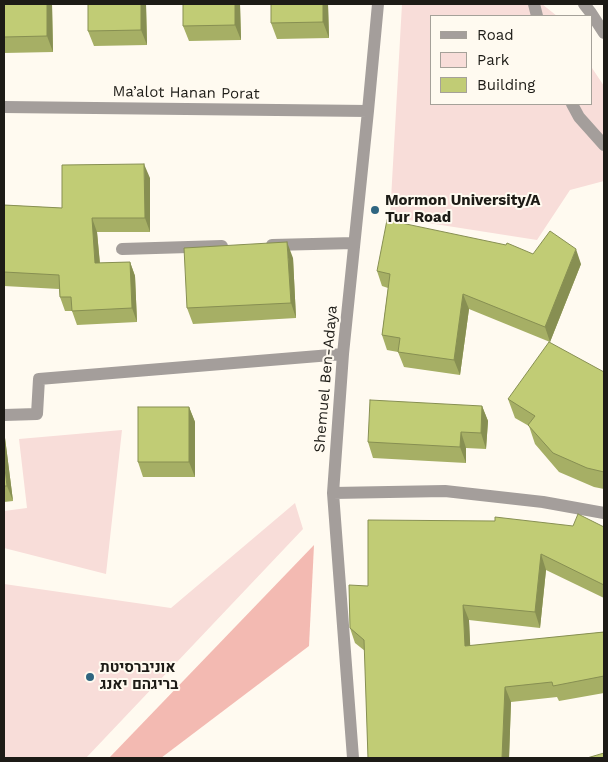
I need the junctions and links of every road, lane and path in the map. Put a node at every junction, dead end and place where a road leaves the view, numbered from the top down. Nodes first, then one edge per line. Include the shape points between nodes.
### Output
1 (378, 4) edge
2 (584, 4) edge
3 (593, 15) edge
4 (593, 15) edge
5 (604, 33) edge
6 (573, 105) edge
7 (4, 107) edge
8 (368, 111) junction
9 (604, 144) edge
10 (354, 243) junction
11 (238, 246) edge
12 (258, 246) edge
13 (122, 249) dead end
14 (343, 354) junction
15 (4, 415) edge
16 (333, 493) junction
17 (604, 512) edge
18 (354, 758) edge

1 - 8 street, Shemuel Ben-Adaya
2 - 3 street
4 - 5 street
6 - 9 street via 579,117
7 - 8 street, Ma’alot Hanan Porat
8 - 10 street, Shemuel Ben-Adaya
10 - 12 street
10 - 14 street, Shemuel Ben-Adaya
11 - 13 street
14 - 15 street via 39,379 37,414
14 - 16 street, Shemuel Ben-Adaya
16 - 17 street via 445,491
16 - 18 street, Shemuel Ben-Adaya

